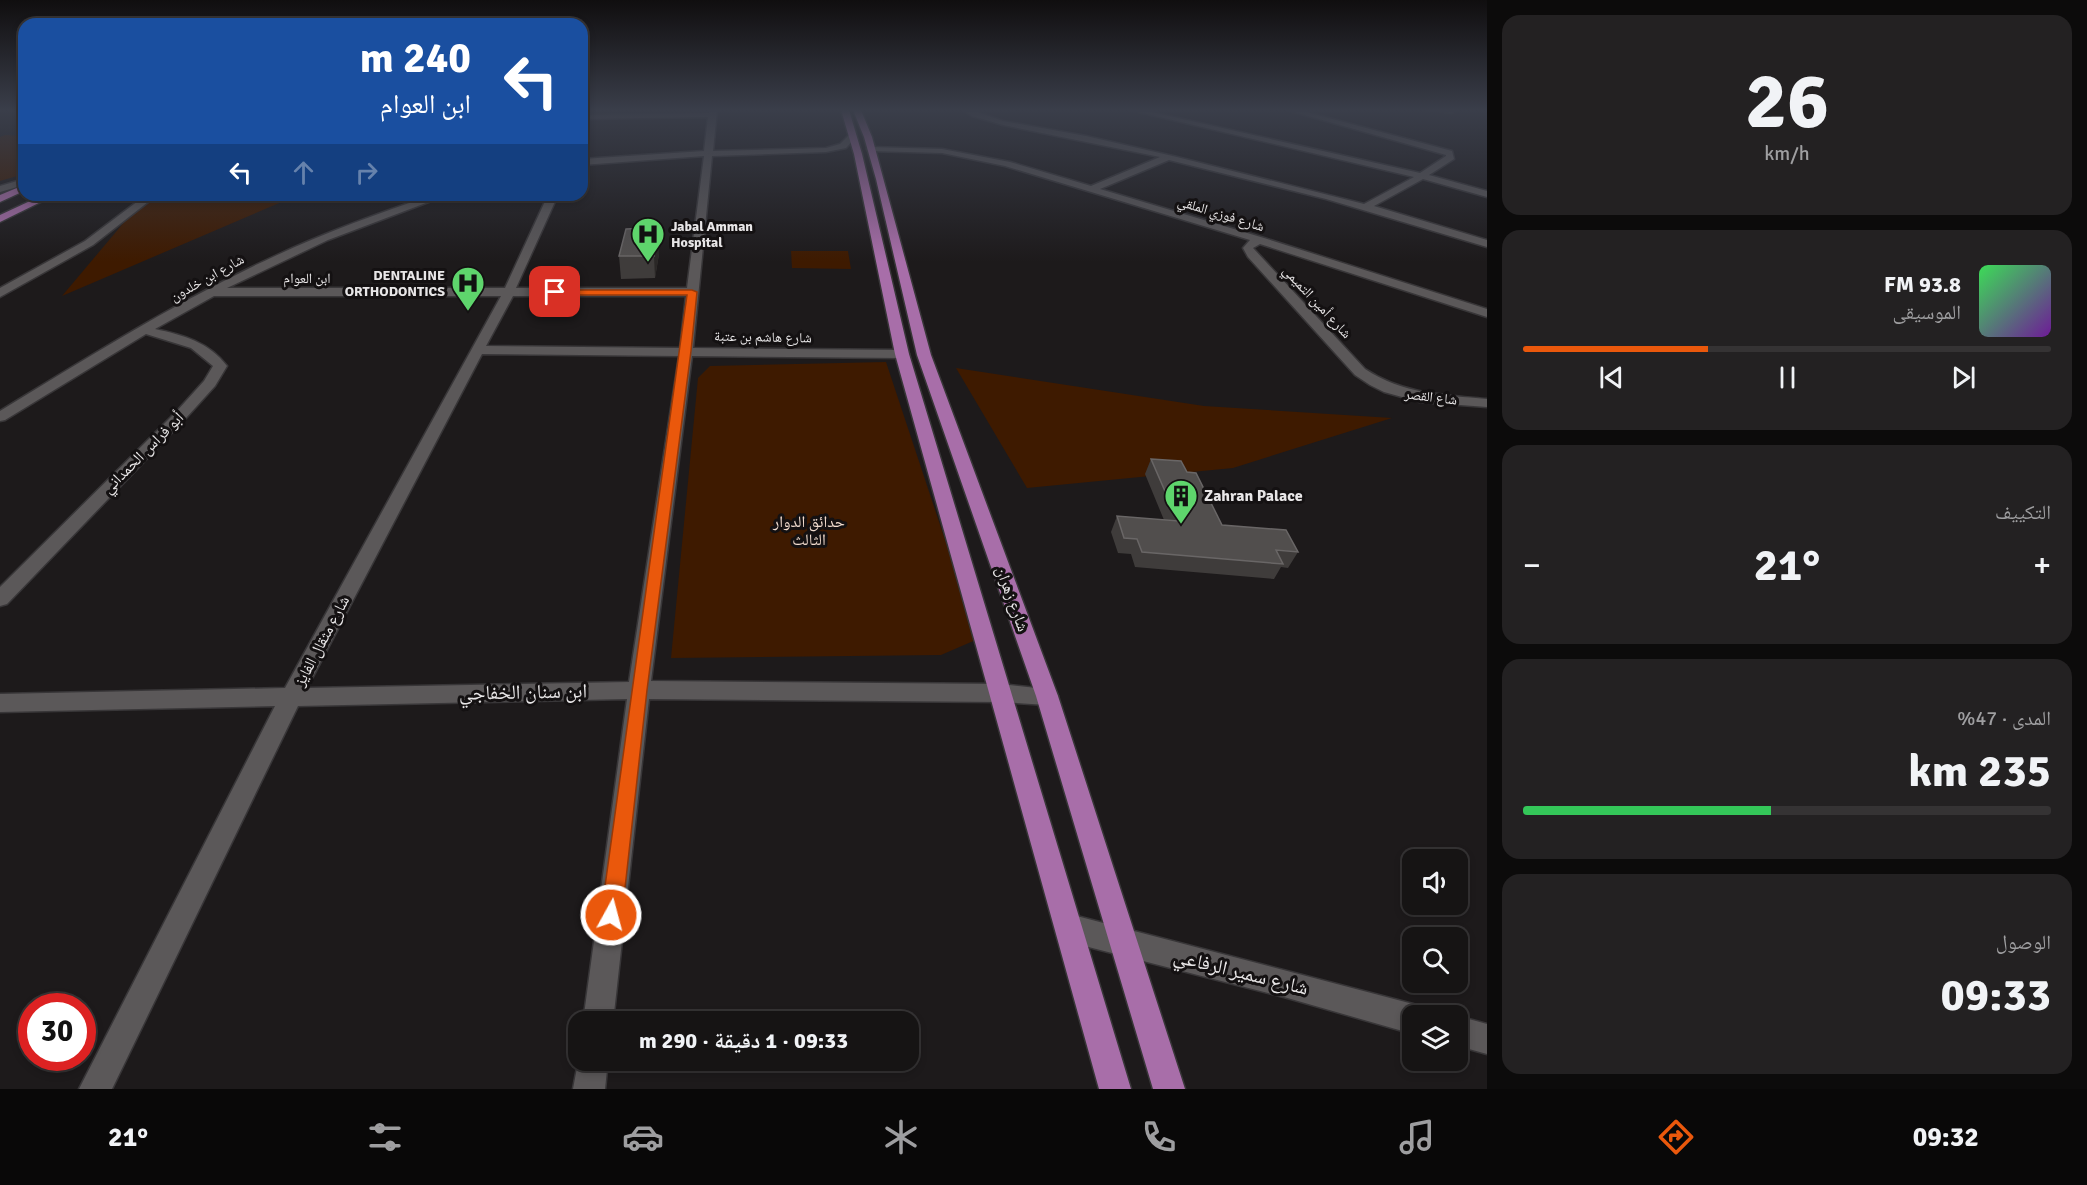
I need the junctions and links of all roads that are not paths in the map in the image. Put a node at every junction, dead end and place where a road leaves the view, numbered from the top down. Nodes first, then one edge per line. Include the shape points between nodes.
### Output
1 (707, 161) edge
2 (863, 161) edge
3 (874, 161) edge
4 (989, 161) edge
5 (1159, 161) edge
6 (1183, 161) edge
7 (1356, 161) edge
8 (1446, 161) edge
9 (1422, 176) junction
10 (18, 184) edge
11 (0, 189) edge
12 (1093, 189) junction
13 (18, 191) edge
14 (1487, 194) edge
15 (0, 199) edge
16 (38, 201) edge
17 (144, 201) edge
18 (426, 201) edge
19 (550, 201) edge
20 (1365, 207) junction
21 (0, 219) edge
22 (1260, 240) junction
23 (1487, 244) edge
24 (210, 292) junction
25 (509, 292) junction
26 (692, 292) junction
27 (0, 293) edge
28 (1487, 313) edge
29 (144, 330) junction
30 (479, 350) junction
31 (686, 351) junction
32 (902, 354) junction
33 (1377, 385) joint
34 (1487, 403) edge
35 (0, 417) edge
36 (0, 599) edge
37 (639, 690) junction
38 (1001, 693) junction
39 (1047, 696) junction
40 (291, 697) junction
41 (0, 703) edge
42 (1069, 928) junction
43 (1122, 942) junction
44 (599, 1011) edge
45 (1402, 1015) edge
46 (1468, 1034) edge
47 (1487, 1039) edge
48 (591, 1071) edge
49 (95, 1089) edge
50 (589, 1089) edge
51 (1115, 1089) edge
52 (1169, 1089) edge

1 - 26 street
2 - 32 main road, شارع زهران
3 - 39 main road, شارع زهران via 924,355
4 - 12 street, شارع فوزي الملقي
5 - 12 street
6 - 20 street
7 - 9 street
8 - 9 street
9 - 14 street
9 - 20 street
10 - 11 street
12 - 22 street, شارع فوزي الملقي
13 - 15 main road
16 - 21 main road
17 - 27 street via 89,243
18 - 24 street, شارع ابن خلدون via 315,243
19 - 25 street, شارع مثقال الفايز
20 - 23 street
22 - 28 street, شارع فوزي الملقي
22 - 33 street, شارع أمين التميمي via 1250,244 1252,255 1360,372
24 - 25 street, ابن العوام
24 - 29 street, شارع ابن خلدون
25 - 26 street, ابن العوام
25 - 30 street, شارع مثقال الفايز
26 - 31 street
29 - 35 street, شارع ابن خلدون
29 - 36 street, أبو فراس الحمداني via 195,344 212,354 220,366 181,415
30 - 31 street, شارع هاشم بن عتبة
30 - 40 street, شارع مثقال الفايز
31 - 32 street, شارع هاشم بن عتبة
31 - 37 street
32 - 38 main road, شارع زهران
33 - 34 street, شاع القصر via 1411,397
37 - 38 street, ابن سنان الخفاجي
37 - 40 street, ابن سنان الخفاجي
37 - 44 street
38 - 39 street, ابن سنان الخفاجي
38 - 42 main road, شارع زهران
39 - 43 main road, شارع زهران
40 - 41 street, ابن سنان الخفاجي
40 - 49 street, شارع مثقال الفايز
42 - 43 street, شارع سمير الرفاعي
42 - 51 main road, شارع زهران
43 - 45 street, شارع سمير الرفاعي
43 - 52 main road, شارع زهران
46 - 47 street
48 - 50 street

